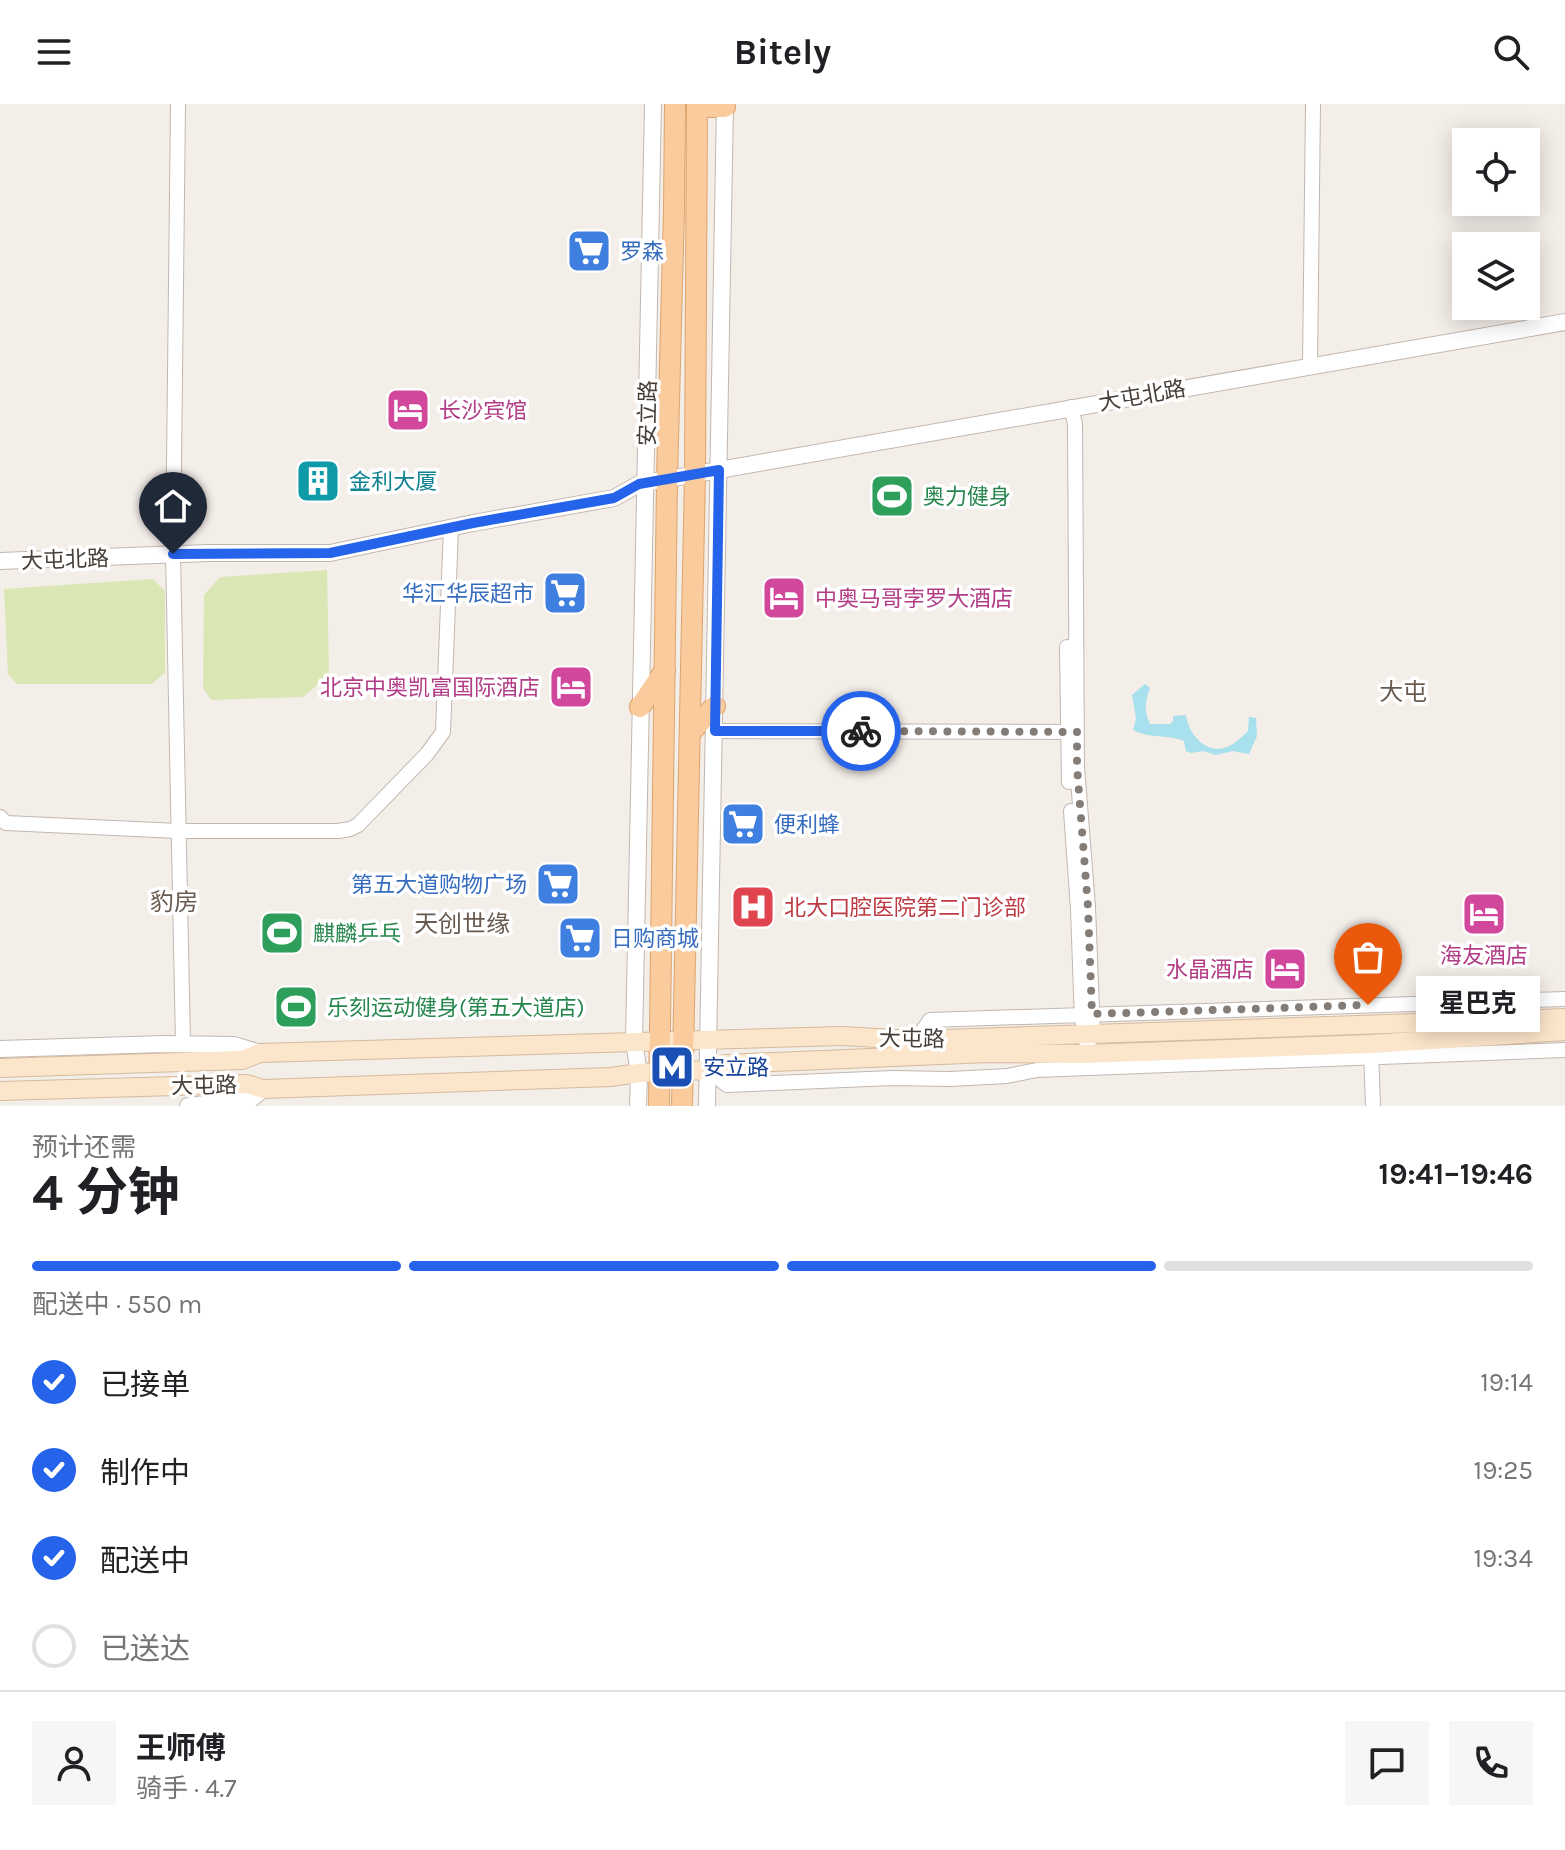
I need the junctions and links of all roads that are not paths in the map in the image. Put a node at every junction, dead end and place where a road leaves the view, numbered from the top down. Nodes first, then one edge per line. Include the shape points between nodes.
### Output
1 (178, 104) edge
2 (653, 104) edge
3 (675, 104) edge
4 (1313, 104) edge
5 (697, 105) edge
6 (725, 106) edge
7 (1565, 322) edge
8 (1310, 366) junction
9 (1071, 407) junction
10 (719, 470) junction
11 (695, 474) junction
12 (667, 479) junction
13 (645, 483) junction
14 (451, 528) junction
15 (173, 554) junction
16 (0, 561) edge
17 (665, 670) junction
18 (715, 706) junction
19 (640, 707) junction
20 (715, 731) junction
21 (1072, 732) junction
22 (690, 733) junction
23 (0, 817) edge
24 (178, 831) junction
25 (1565, 999) edge
26 (1087, 1014) junction
27 (1565, 1018) edge
28 (1565, 1031) edge
29 (1087, 1034) junction
30 (684, 1040) junction
31 (708, 1040) junction
32 (916, 1040) junction
33 (660, 1041) junction
34 (634, 1042) junction
35 (183, 1044) junction
36 (0, 1049) edge
37 (1565, 1050) edge
38 (1371, 1051) junction
39 (260, 1053) junction
40 (1082, 1054) junction
41 (0, 1068) edge
42 (708, 1070) junction
43 (684, 1071) junction
44 (649, 1072) junction
45 (263, 1089) junction
46 (0, 1091) edge
47 (188, 1106) edge
48 (638, 1106) edge
49 (659, 1106) edge
50 (682, 1106) edge
51 (707, 1106) edge
52 (1373, 1106) edge

1 - 15 street
2 - 13 street, 安立路
3 - 12 main road, 安立路
4 - 8 street
5 - 6 main road
5 - 11 main road
6 - 10 street
7 - 8 street, 大屯北路
8 - 9 street, 大屯北路
9 - 10 street, 大屯北路
9 - 21 street via 1067,425
10 - 11 street, 大屯北路
10 - 18 street
11 - 12 street, 大屯北路
11 - 22 main road
12 - 13 street, 大屯北路
12 - 17 main road, 安立路
13 - 14 street, 大屯北路 via 614,498
13 - 19 street, 安立路
14 - 15 street, 大屯北路 via 330,553
14 - 24 street via 443,732 427,754 350,829
15 - 16 street, 大屯北路
15 - 24 street
17 - 19 main road
17 - 33 main road, 安立路
18 - 20 street
18 - 22 main road
19 - 34 street, 安立路
20 - 21 street
20 - 31 street
21 - 26 street via 1067,760
22 - 30 main road
23 - 24 street via 6,823
24 - 35 street
25 - 26 street
26 - 29 street
26 - 32 street via 930,1020
27 - 29 main road, 大屯路
28 - 38 main road, 大屯路
29 - 32 main road, 大屯路
29 - 40 street
30 - 31 main road, 大屯路
30 - 33 main road, 大屯路
30 - 43 main road
31 - 32 main road, 大屯路
31 - 42 street
33 - 34 main road, 大屯路
33 - 44 main road, 安立路
34 - 39 main road, 大屯路
34 - 44 street, 安立路
35 - 36 street, 大屯路
35 - 39 street, 大屯路 via 234,1045
37 - 38 street
38 - 40 main road, 大屯路
38 - 42 street via 978,1078 727,1085
38 - 52 street
39 - 41 main road, 大屯路 via 242,1060
40 - 42 main road, 大屯路 via 725,1064
42 - 43 main road, 大屯路
42 - 51 street
43 - 44 main road, 大屯路
43 - 50 main road
44 - 45 main road, 大屯路
44 - 48 street, 安立路
44 - 49 main road, 安立路
45 - 46 main road, 大屯路 via 247,1084
45 - 47 street, 大屯路 via 251,1099

